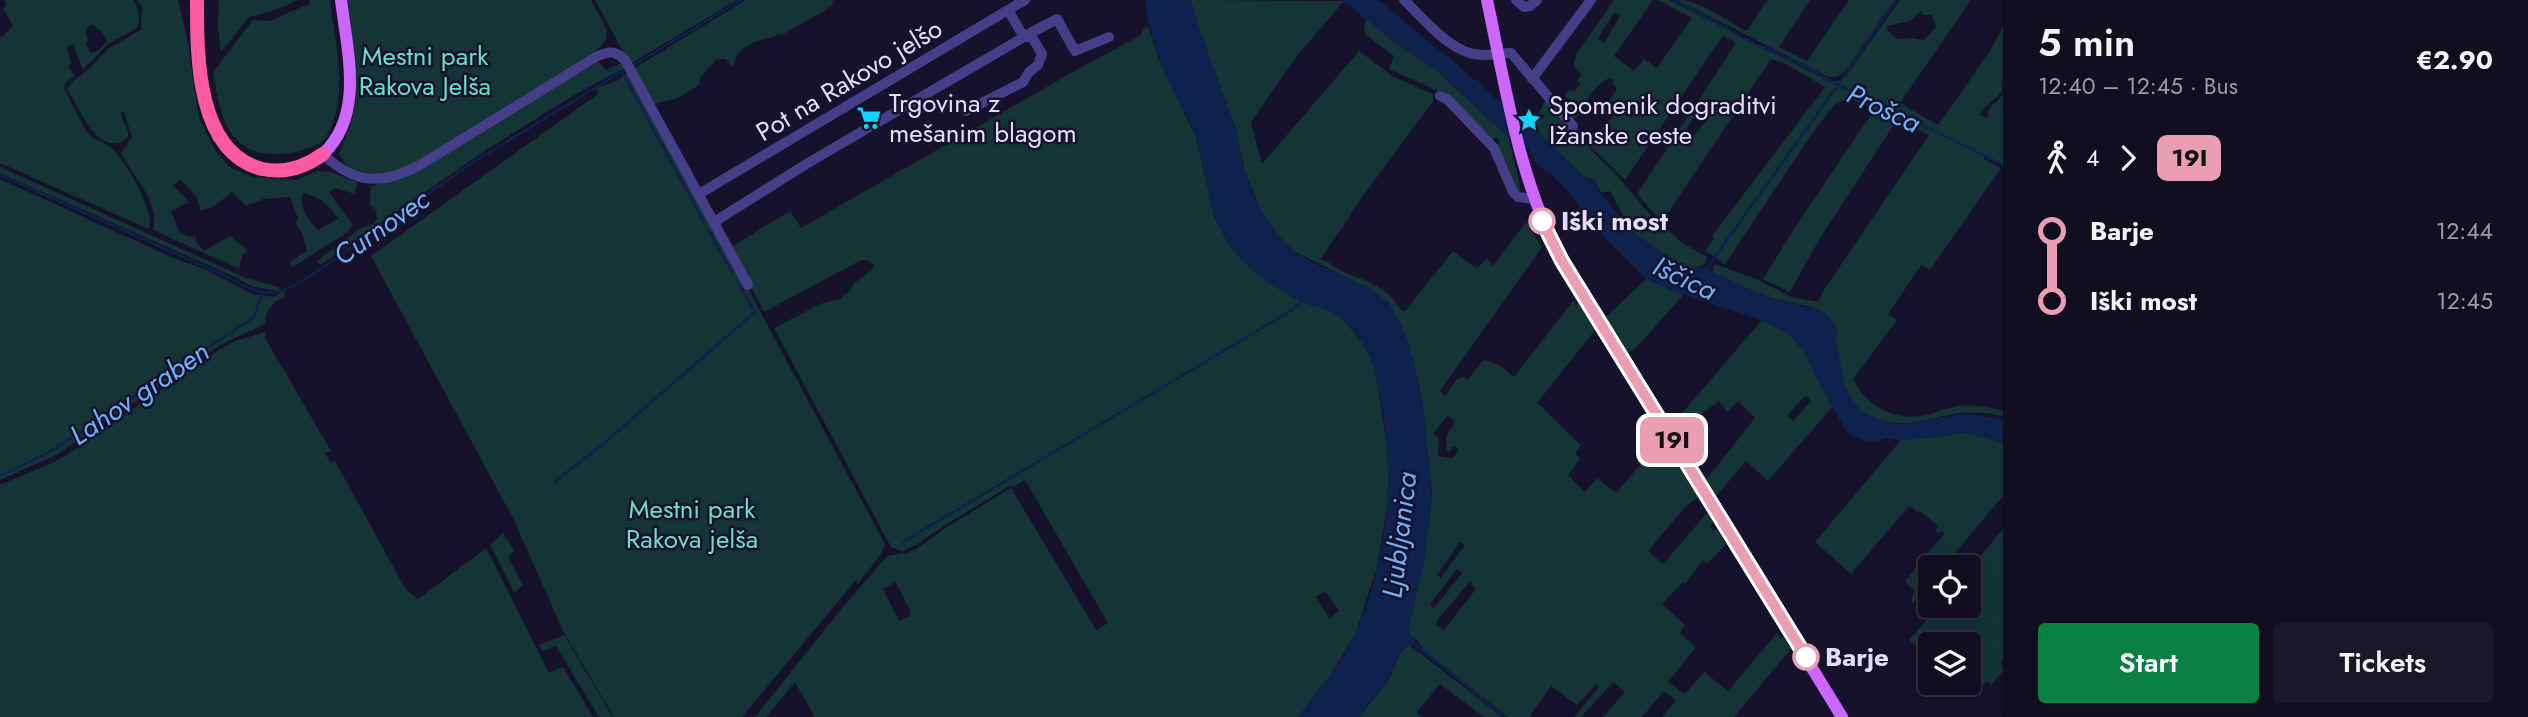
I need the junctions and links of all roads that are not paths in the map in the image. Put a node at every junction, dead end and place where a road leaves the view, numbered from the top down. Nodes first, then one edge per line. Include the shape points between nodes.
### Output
1 (188, 0) edge
2 (197, 0) edge
3 (341, 0) edge
4 (1026, 0) edge
5 (1404, 0) edge
6 (1487, 0) edge
7 (1516, 0) edge
8 (1537, 0) edge
9 (1591, 0) edge
10 (1008, 10) junction
11 (197, 36) junction
12 (1024, 37) junction
13 (1109, 37) dead end
14 (1498, 54) junction
15 (1532, 79) junction
16 (1440, 96) dead end
17 (966, 111) dead end
18 (1573, 126) dead end
19 (323, 154) junction
20 (699, 194) junction
21 (1533, 199) junction
22 (714, 222) junction
23 (748, 285) dead end
24 (1842, 717) edge

1 - 11 highway
2 - 11 highway
3 - 19 main road via 349,107 341,133
4 - 10 street, Pot na Rakovo jelšo
5 - 14 street via 1466,52
6 - 14 main road
7 - 8 street via 1524,7
9 - 15 street
10 - 12 street
10 - 20 street, Pot na Rakovo jelšo
11 - 19 highway via 208,108 216,132 229,150 249,164 278,171 300,168
12 - 13 street, Pot na Rakovo jelšo via 1057,19 1075,51
12 - 17 street via 1032,37 1042,54 1038,65 1018,85
12 - 22 street, Pot na Rakovo jelšo
14 - 15 street via 1511,53
14 - 21 main road
15 - 18 street
16 - 21 street via 1486,138 1512,191
19 - 20 street via 341,170 362,178 400,175 612,51 625,60
20 - 22 street
21 - 24 main road via 1562,261
22 - 23 street

